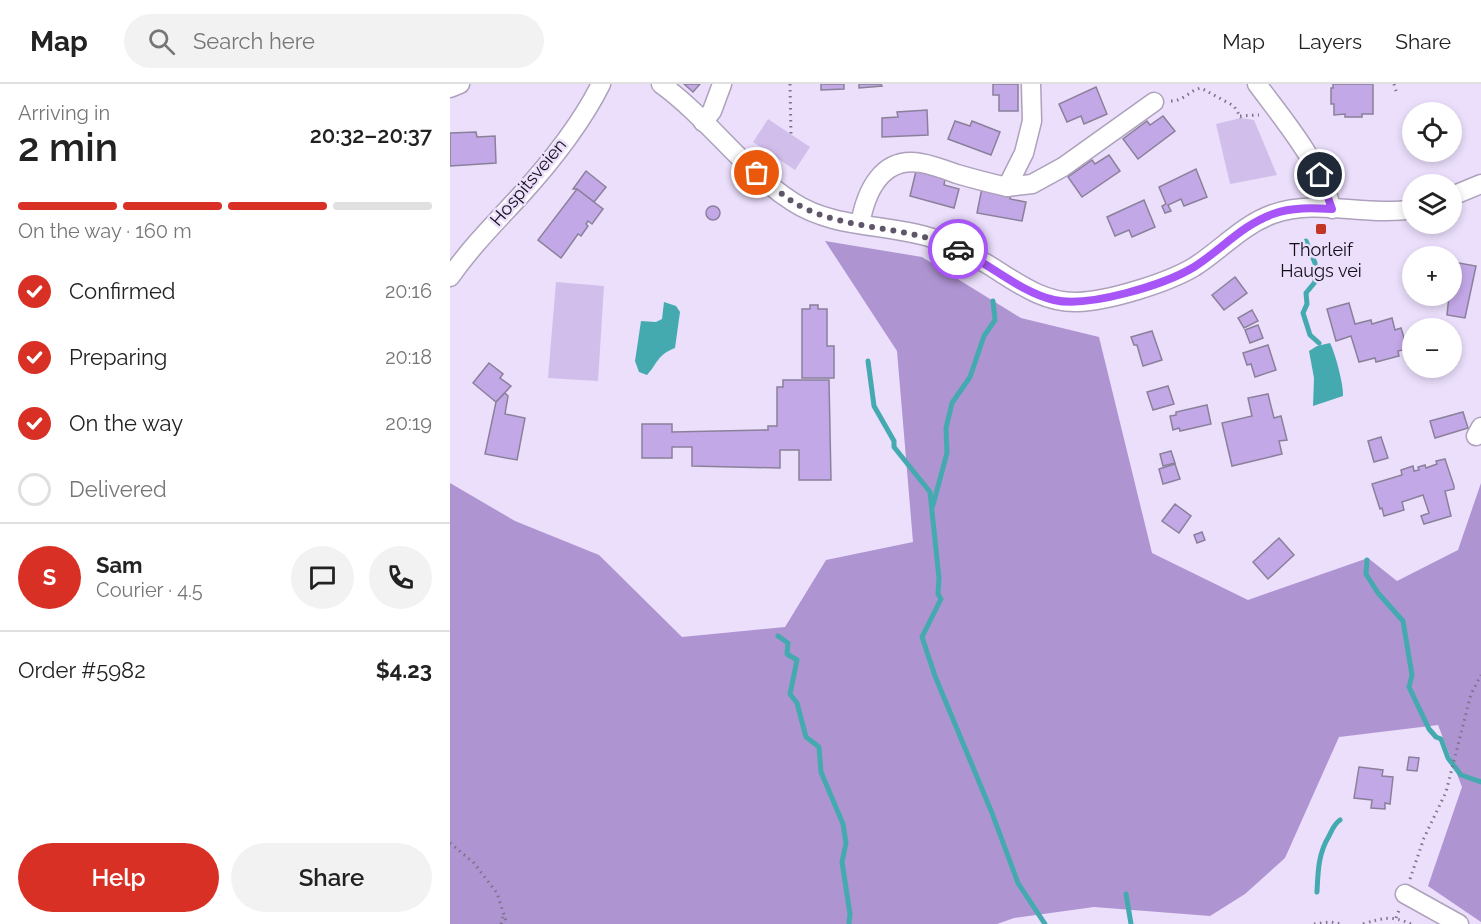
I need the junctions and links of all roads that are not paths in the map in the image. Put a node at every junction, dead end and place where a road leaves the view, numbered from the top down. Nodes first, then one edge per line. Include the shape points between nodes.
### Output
1 (460, 84) edge
2 (602, 84) edge
3 (661, 84) edge
4 (722, 84) edge
5 (1031, 84) edge
6 (1257, 84) edge
7 (450, 88) edge
8 (1154, 102) road end
9 (703, 122) junction
10 (1481, 184) edge
11 (1007, 187) junction
12 (1462, 192) edge
13 (1332, 209) junction
14 (1402, 210) edge
15 (860, 224) junction
16 (450, 277) edge
17 (1405, 894) road end
18 (1459, 924) edge

1 - 7 street
2 - 16 street, Hospitsveien via 522,194
3 - 9 street
4 - 9 street via 712,111
5 - 11 street via 1032,121
6 - 13 street via 1309,155
8 - 11 street via 1063,168 1032,184
9 - 15 street via 794,203
10 - 12 street
11 - 15 street via 920,163 897,164 870,188
13 - 14 street
13 - 15 street via 1275,213 1239,232 1179,275 1079,302 1038,295 971,255 935,239
17 - 18 street

